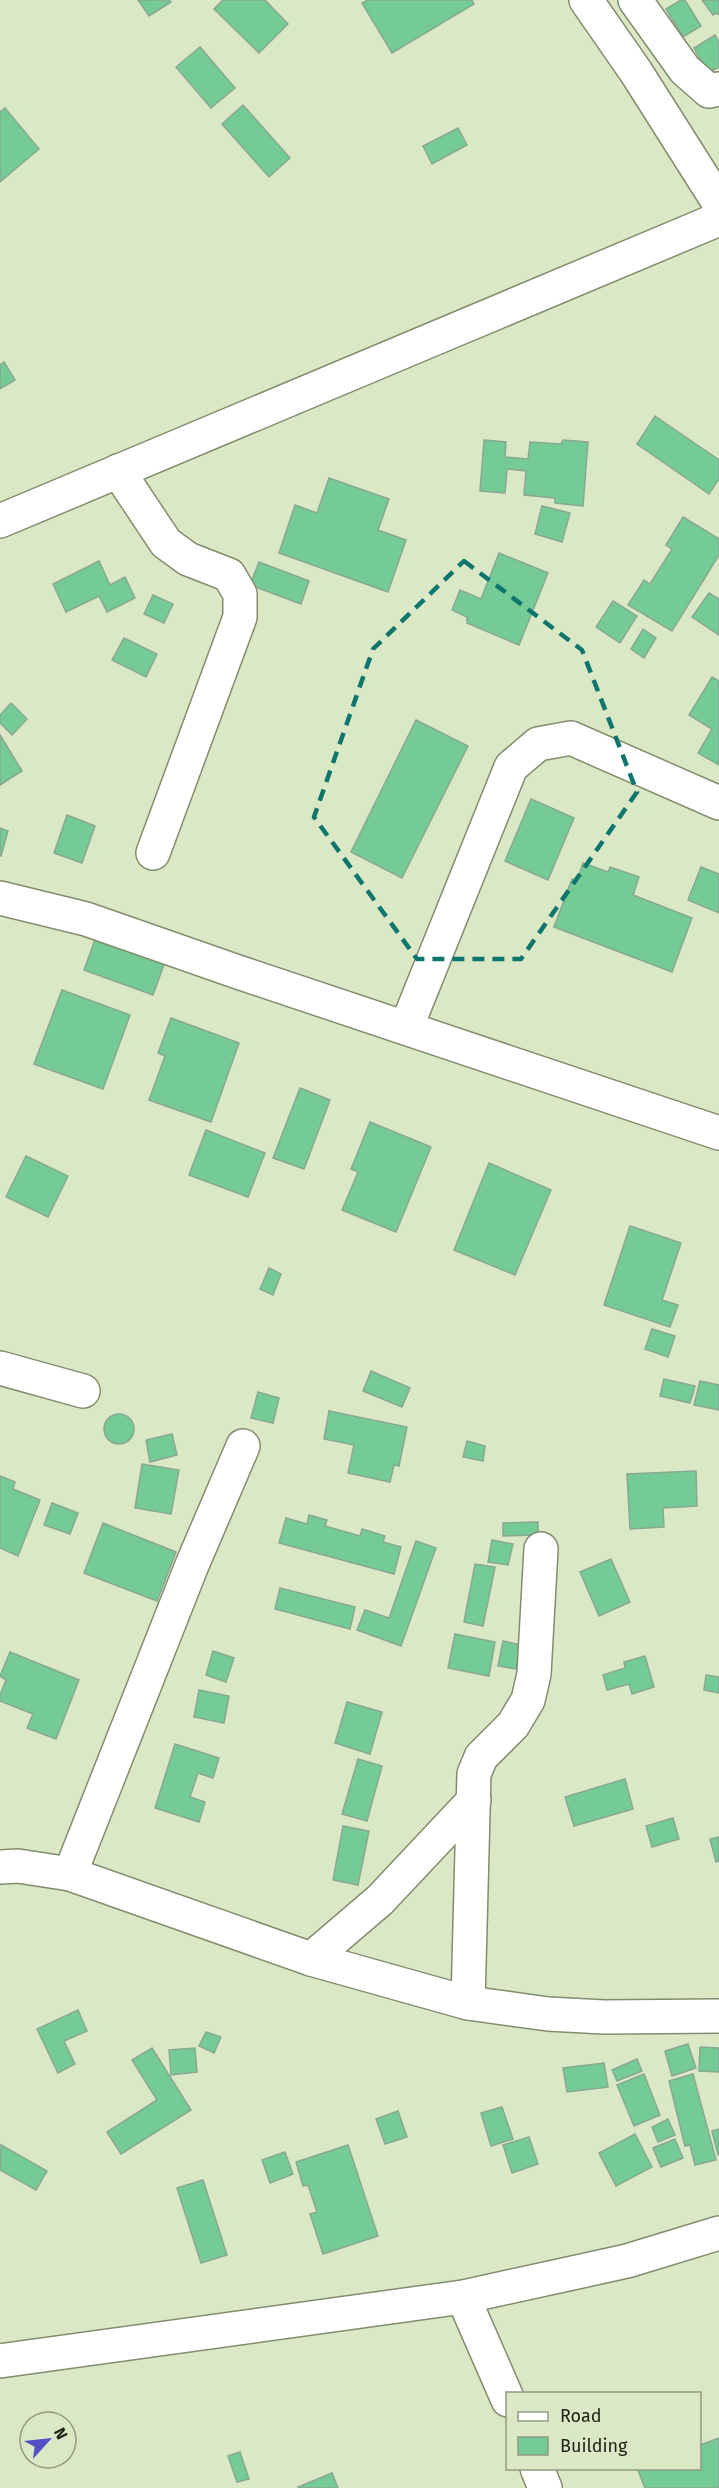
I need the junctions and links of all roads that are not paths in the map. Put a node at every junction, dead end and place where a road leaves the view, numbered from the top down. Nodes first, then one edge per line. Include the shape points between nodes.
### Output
1 (586, 0) edge
2 (635, 0) edge
3 (719, 89) edge
4 (719, 203) edge
5 (719, 219) edge
6 (118, 471) junction
7 (0, 521) edge
8 (719, 803) edge
9 (153, 853) dead end
10 (0, 898) edge
11 (406, 1028) junction
12 (719, 1133) edge
13 (0, 1368) edge
14 (83, 1391) dead end
15 (243, 1446) dead end
16 (541, 1549) dead end
17 (474, 1800) junction
18 (0, 1867) edge
19 (70, 1874) junction
20 (311, 1959) junction
21 (468, 2003) junction
22 (719, 2016) edge
23 (719, 2233) edge
24 (463, 2297) junction
25 (0, 2361) edge
26 (506, 2398) edge
27 (537, 2470) edge
28 (545, 2488) edge

1 - 4 street
2 - 3 street via 685,70 709,91
5 - 6 street
6 - 7 street
6 - 9 street via 166,543 188,559 229,575 240,594 240,617
8 - 11 street via 571,738 538,744 511,767
10 - 11 street via 86,919
11 - 12 street
13 - 14 street
15 - 19 street
16 - 17 street via 534,1674 528,1700 513,1725 481,1757 474,1774
17 - 20 street via 380,1900
17 - 21 street
18 - 19 street
19 - 20 street
20 - 21 street
21 - 22 street via 604,2017
23 - 24 street via 627,2261
24 - 25 street
24 - 26 street
27 - 28 street

